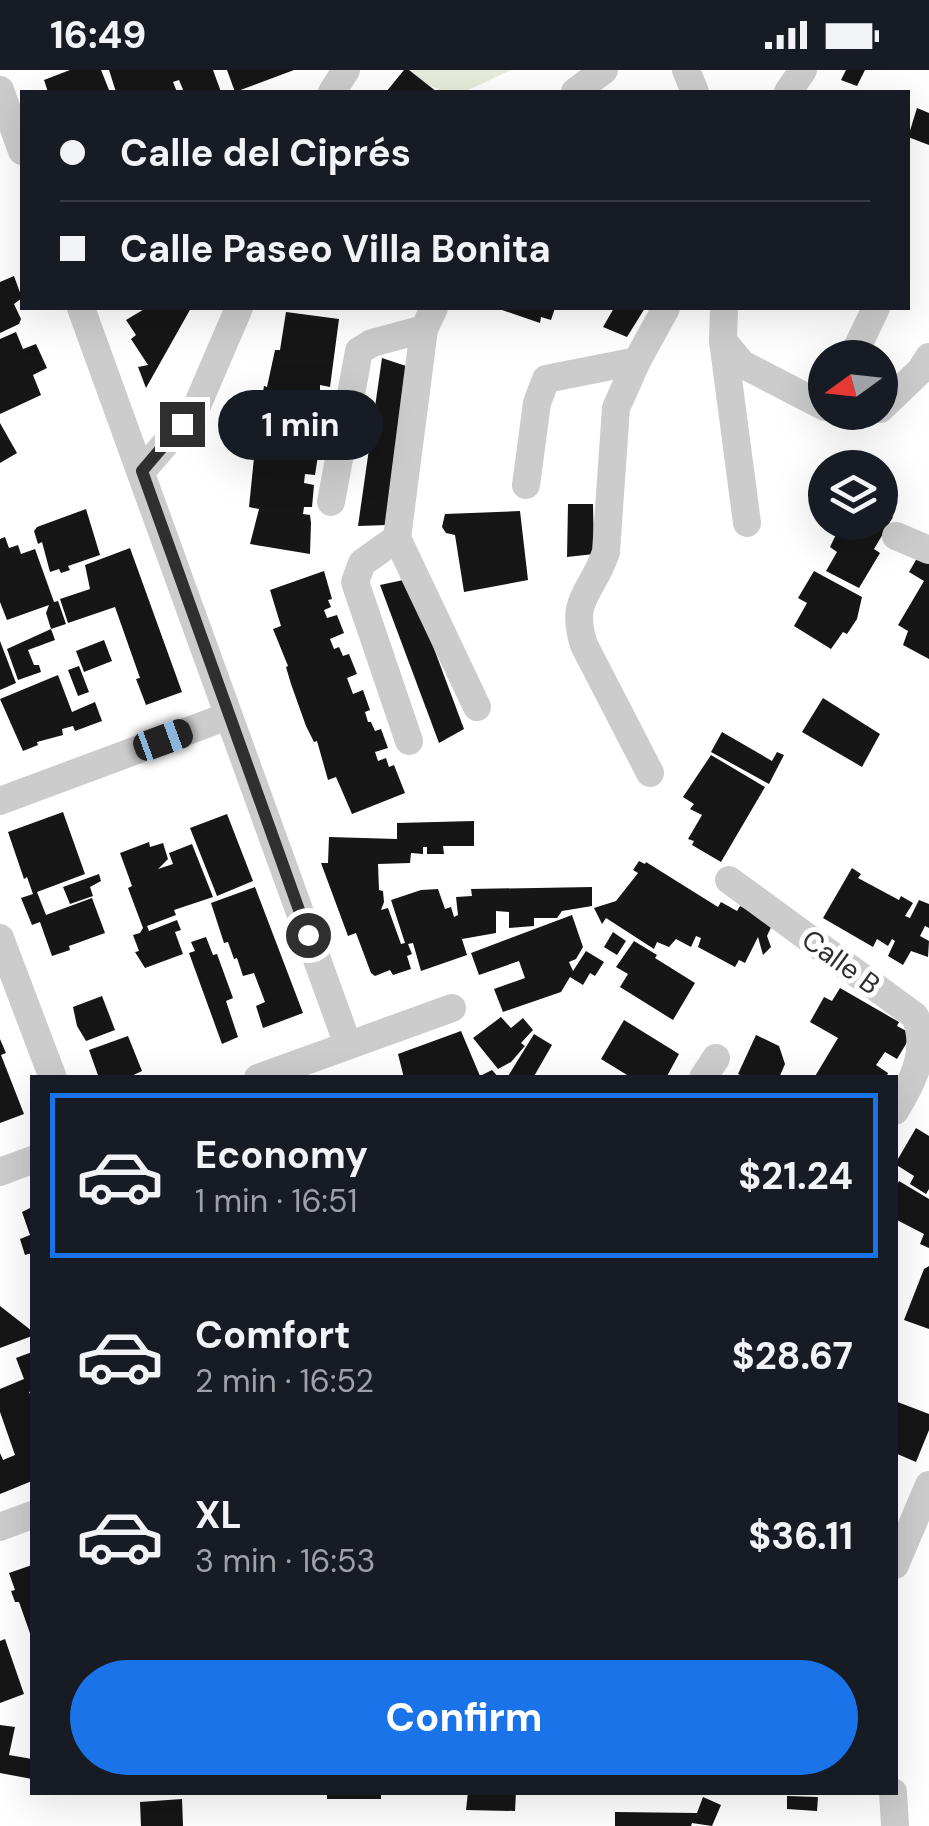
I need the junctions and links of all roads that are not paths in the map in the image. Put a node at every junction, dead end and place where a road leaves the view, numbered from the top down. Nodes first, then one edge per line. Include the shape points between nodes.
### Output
1 (604, 70) edge
2 (0, 90) edge
3 (578, 90) edge
4 (20, 145) edge
5 (82, 310) edge
6 (238, 310) edge
7 (665, 310) edge
8 (724, 310) edge
9 (875, 310) edge
10 (429, 318) edge
11 (723, 340) junction
12 (861, 340) edge
13 (929, 357) edge
14 (637, 361) junction
15 (898, 392) edge
16 (808, 398) edge
17 (142, 471) junction
18 (526, 485) dead end
19 (332, 502) dead end
20 (747, 522) dead end
21 (898, 537) edge
22 (397, 538) junction
23 (929, 550) edge
24 (477, 707) dead end
25 (228, 716) junction
26 (409, 741) dead end
27 (650, 773) dead end
28 (0, 801) edge
29 (728, 880) dead end
30 (0, 938) edge
31 (452, 1008) dead end
32 (348, 1045) junction
33 (52, 1075) edge
34 (266, 1075) edge
35 (898, 1106) edge
36 (30, 1161) edge
37 (0, 1172) edge
38 (929, 1485) edge
39 (30, 1515) edge
40 (0, 1527) edge
41 (898, 1558) edge
42 (893, 1795) edge
43 (895, 1826) edge

1 - 3 street
2 - 4 street
5 - 17 street
6 - 17 street via 196,408
7 - 14 street
8 - 11 street
9 - 12 street
10 - 19 street via 359,351
10 - 22 street
11 - 16 street via 742,364
11 - 20 street
13 - 15 street
14 - 18 street via 546,379
14 - 27 street via 616,408 606,552 579,604 577,623
17 - 25 street
21 - 23 street
22 - 24 street
22 - 26 street via 362,563 355,582
25 - 28 street
25 - 32 street
29 - 35 street, Calle B via 926,1028 926,1060
30 - 33 street
31 - 32 street
32 - 34 street
36 - 37 street
38 - 41 street
39 - 40 street
42 - 43 street

